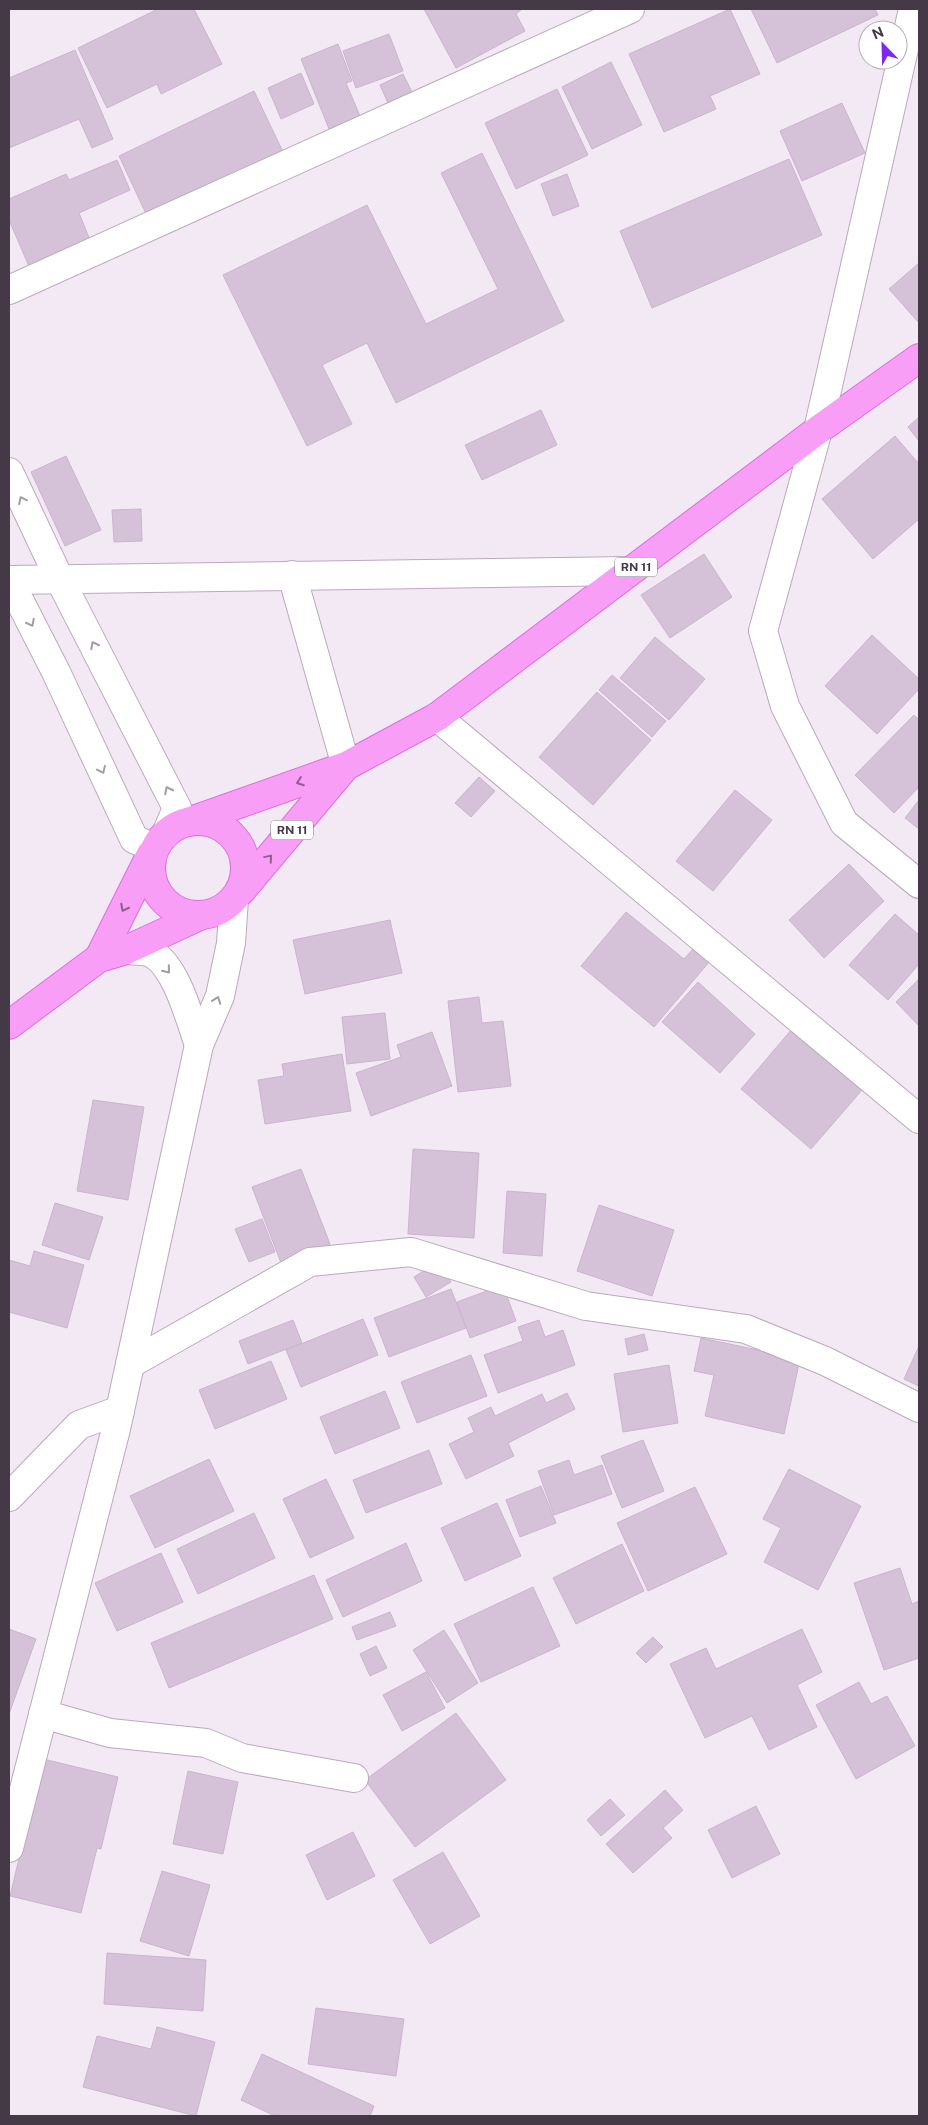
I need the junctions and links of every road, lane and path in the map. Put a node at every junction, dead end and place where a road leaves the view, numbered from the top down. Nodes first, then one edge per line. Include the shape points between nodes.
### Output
1 (630, 9) edge
2 (913, 9) edge
3 (9, 290) edge
4 (919, 358) edge
5 (818, 430) junction
6 (9, 472) edge
7 (630, 571) junction
8 (292, 575) junction
9 (59, 578) junction
10 (9, 580) edge
11 (437, 717) junction
12 (346, 766) junction
13 (169, 835) junction
14 (919, 884) edge
15 (236, 897) junction
16 (202, 915) junction
17 (126, 950) junction
18 (99, 958) junction
19 (9, 1024) edge
20 (199, 1045) junction
21 (919, 1118) edge
22 (130, 1364) junction
23 (919, 1408) edge
24 (120, 1410) junction
25 (9, 1497) edge
26 (43, 1714) junction
27 (354, 1778) dead end
28 (9, 1848) edge

1 - 3 street
2 - 5 street
4 - 5 main road, RN 11
5 - 7 main road, RN 11
5 - 14 street via 763,631 785,706 844,823
9 -> 6 street
7 - 8 street
7 - 11 main road, RN 11
8 - 9 street
8 - 12 street
9 - 10 street
13 -> 9 street via 177,808
10 -> 13 street via 134,839
11 - 12 main road, RN 11
11 - 21 street
12 -> 13 main road, RN 11
15 -> 12 main road, RN 11
13 - 15 main road via 205,821 234,836 243,850 246,869 243,886
13 - 16 main road via 151,864 152,880 158,895 180,912
13 -> 18 main road
15 - 16 main road via 222,910
20 -> 15 street via 220,996
16 - 17 main road
17 - 18 main road
17 -> 20 street via 152,953 170,972
18 - 19 main road
20 - 22 street
22 - 23 street via 310,1262 411,1252 586,1306 746,1329 825,1361
22 - 24 street
24 - 25 street via 79,1425
24 - 26 street
26 - 27 street via 110,1733 206,1743 242,1758
26 - 28 street

